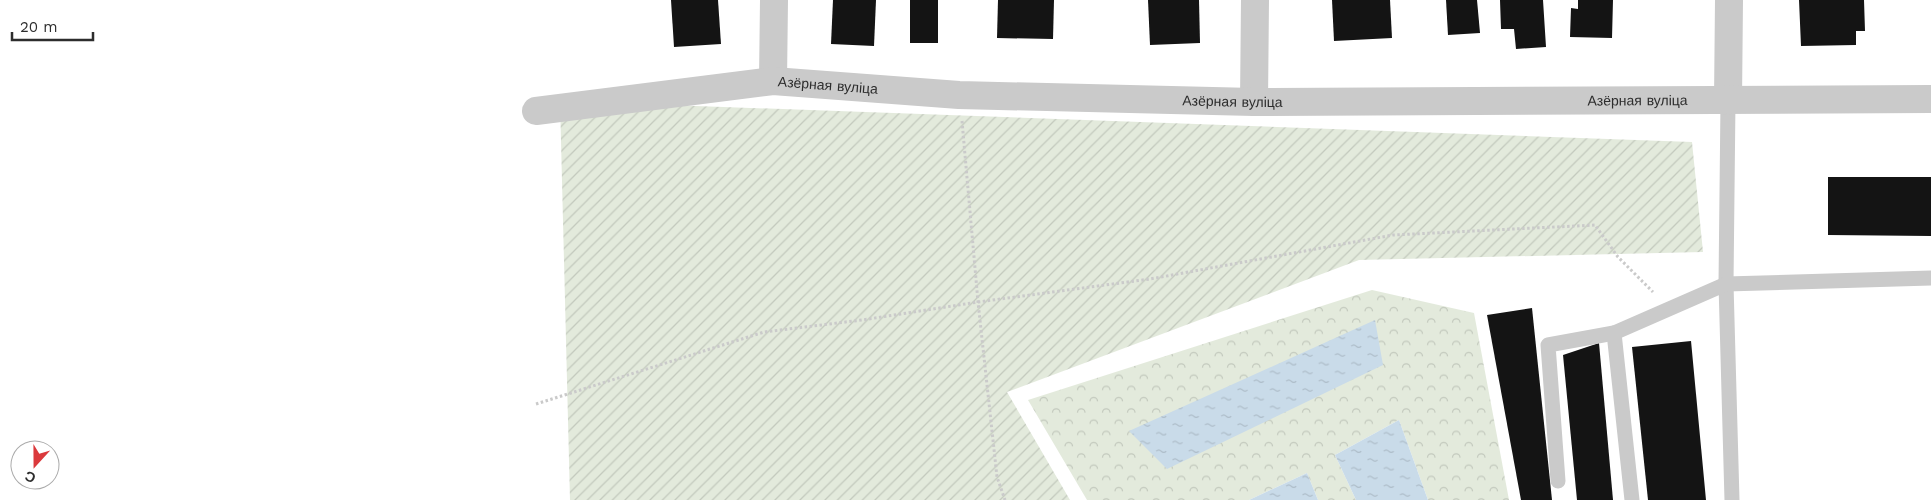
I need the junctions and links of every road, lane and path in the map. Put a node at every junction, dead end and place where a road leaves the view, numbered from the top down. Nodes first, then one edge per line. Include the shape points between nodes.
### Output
1 (774, 0) edge
2 (1254, 0) edge
3 (1729, 0) edge
4 (773, 81) junction
5 (959, 94) junction
6 (1931, 99) edge
7 (1728, 101) junction
8 (1254, 102) junction
9 (536, 111) dead end
10 (1931, 278) edge
11 (1726, 284) junction
12 (978, 302) junction
13 (1669, 309) junction
14 (1614, 333) junction
15 (536, 404) dead end
16 (1558, 480) dead end
17 (1005, 500) edge
18 (1632, 500) edge
19 (1732, 500) edge

1 - 4 street
2 - 8 street
3 - 7 street
4 - 5 street, Азёрная вуліца
4 - 9 street, Азёрная вуліца
5 - 8 street, Азёрная вуліца
5 - 12 path
6 - 7 street, Азёрная вуліца
7 - 8 street, Азёрная вуліца
7 - 11 lane
10 - 11 lane
11 - 13 lane
11 - 19 lane
12 - 13 path via 1150,279 1393,235 1595,225 1618,257
12 - 15 path via 764,332
12 - 17 path via 997,477
13 - 14 lane
14 - 16 lane via 1548,345
14 - 18 lane

